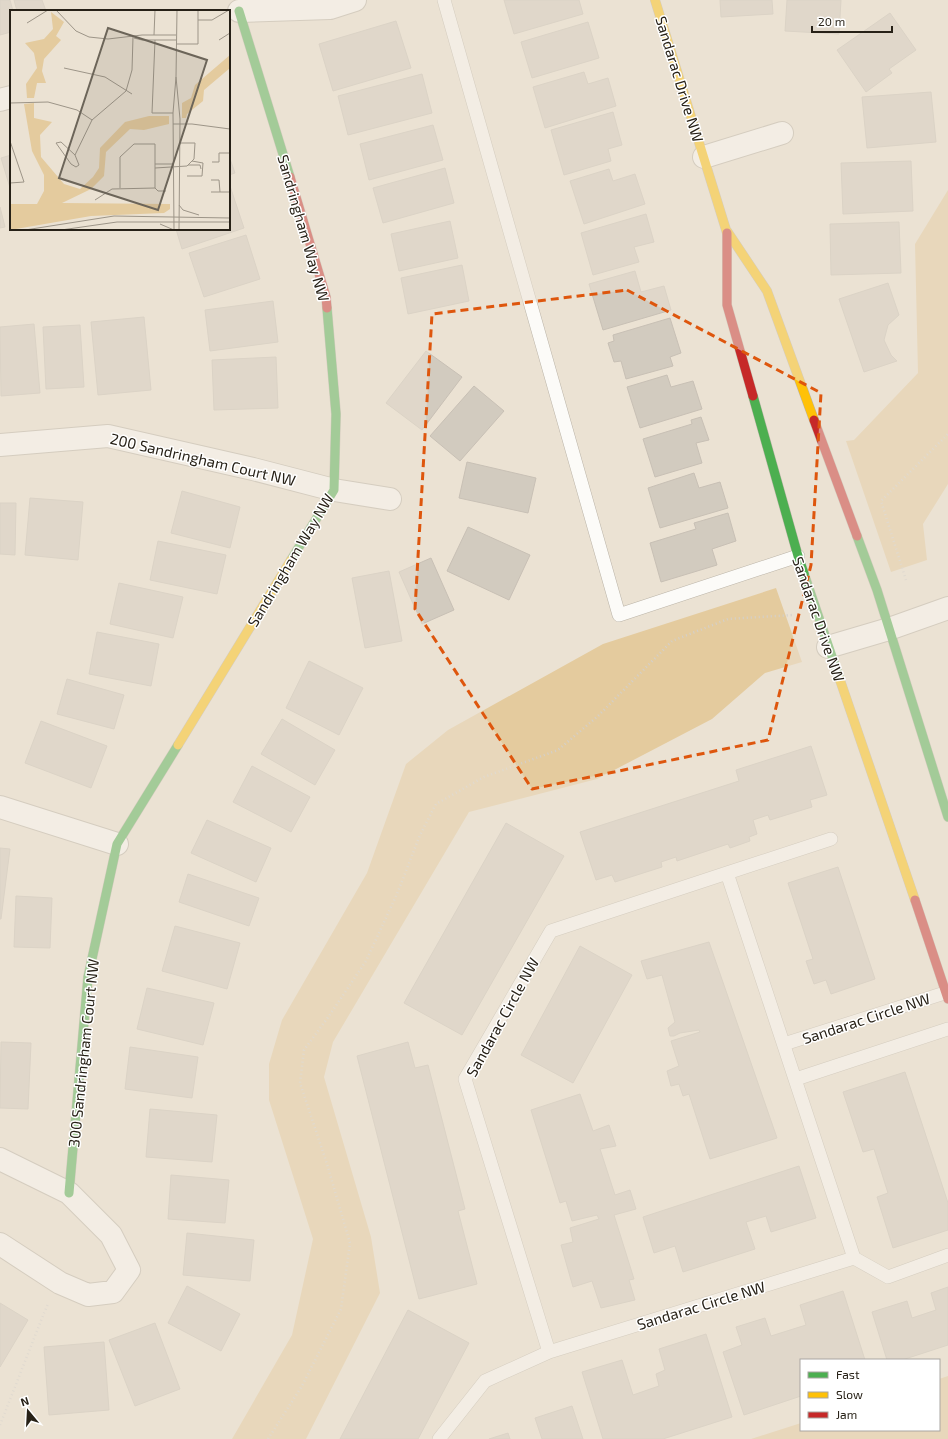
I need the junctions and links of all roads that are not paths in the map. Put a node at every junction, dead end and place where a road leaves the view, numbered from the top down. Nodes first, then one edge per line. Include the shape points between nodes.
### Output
1 (355, 0) edge
2 (444, 0) edge
3 (656, 0) edge
4 (241, 8) edge
5 (10, 97) edge
6 (0, 100) edge
7 (782, 133) dead end
8 (704, 157) junction
9 (727, 231) junction
10 (0, 446) edge
11 (334, 490) junction
12 (390, 499) dead end
13 (798, 556) junction
14 (948, 608) edge
15 (889, 629) junction
16 (828, 647) junction
17 (945, 798) edge
18 (0, 807) edge
19 (948, 817) edge
20 (831, 839) dead end
21 (117, 844) junction
22 (728, 873) junction
23 (947, 994) edge
24 (948, 1029) edge
25 (784, 1044) junction
26 (796, 1079) junction
27 (0, 1159) edge
28 (69, 1193) junction
29 (0, 1244) edge
30 (948, 1255) edge
31 (854, 1258) junction
32 (549, 1352) junction
33 (438, 1439) edge

1 - 4 street via 330,8
2 - 13 lane via 619,615
3 - 8 street, Sandarac Drive NW
4 - 11 street, Sandringham Way NW via 326,297 336,414
5 - 6 street
7 - 8 street, Sandarac Drive NW
8 - 9 street, Sandarac Drive NW
9 - 13 street, Sandarac Drive NW via 727,305
9 - 15 street, Sandarac Drive NW via 767,292
10 - 11 street, 200 Sandringham Court NW via 108,436
11 - 12 street, 200 Sandringham Court NW
11 - 21 street, Sandringham Way NW
13 - 16 street, Sandarac Drive NW
14 - 15 street
15 - 16 street
15 - 17 street, Sandarac Drive NW
16 - 23 street, Sandarac Drive NW
17 - 19 street, Sandarac Drive NW
18 - 21 street
20 - 22 lane, Sandarac Circle NW
21 - 28 street, 300 Sandringham Court NW via 88,977
22 - 25 lane, Sandarac Circle NW
22 - 32 lane, Sandarac Circle NW via 551,931 465,1079
23 - 25 lane, Sandarac Circle NW
24 - 26 lane
25 - 26 lane, Sandarac Circle NW
26 - 31 lane, Sandarac Circle NW
27 - 28 street
28 - 29 street via 110,1235 129,1270 113,1292 88,1295 60,1283
30 - 31 lane via 888,1276
31 - 32 lane, Sandarac Circle NW
32 - 33 lane, Sandarac Circle NW via 485,1381

